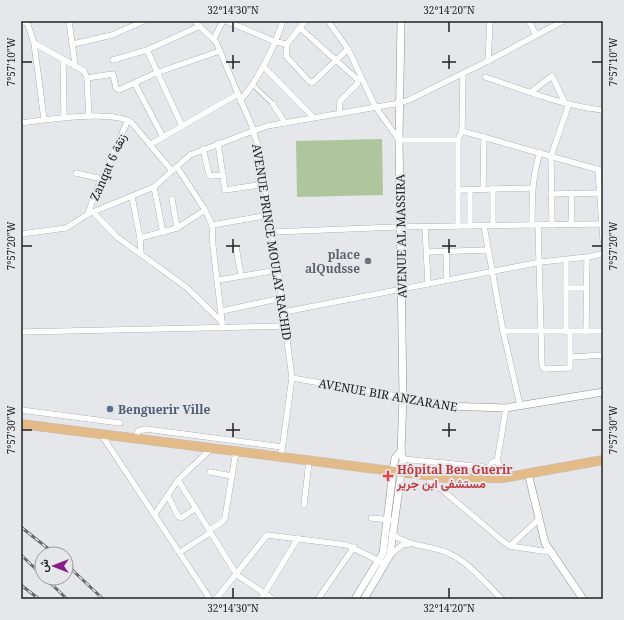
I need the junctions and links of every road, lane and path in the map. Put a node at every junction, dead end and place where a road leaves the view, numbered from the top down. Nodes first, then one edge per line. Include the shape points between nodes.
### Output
1 (69, 21) edge
2 (144, 21) edge
3 (194, 21) edge
4 (224, 21) edge
5 (284, 21) edge
6 (305, 21) edge
7 (328, 21) edge
8 (401, 21) edge
9 (490, 21) edge
10 (529, 21) edge
11 (563, 21) edge
12 (25, 22) edge
13 (200, 26) junction
14 (300, 28) junction
15 (536, 35) junction
16 (214, 38) junction
17 (276, 42) junction
18 (34, 43) junction
19 (72, 44) junction
20 (287, 44) junction
21 (348, 49) junction
22 (147, 50) junction
23 (220, 52) junction
24 (63, 59) junction
25 (113, 60) dead end
26 (337, 60) junction
27 (488, 62) junction
28 (76, 65) junction
29 (263, 66) junction
30 (156, 73) junction
31 (463, 74) junction
32 (485, 76) dead end
33 (87, 78) junction
34 (135, 84) junction
35 (253, 85) junction
36 (531, 92) junction
37 (238, 94) junction
38 (240, 101) junction
39 (400, 103) junction
40 (567, 103) junction
41 (272, 104) joint
42 (375, 106) junction
43 (602, 108) edge
44 (339, 113) junction
45 (89, 116) junction
46 (64, 117) junction
47 (313, 117) junction
48 (44, 119) junction
49 (128, 120) junction
50 (21, 123) edge
51 (285, 123) junction
52 (182, 126) junction
53 (254, 131) junction
54 (462, 132) junction
55 (163, 137) junction
56 (484, 137) junction
57 (399, 140) junction
58 (458, 140) junction
59 (218, 143) junction
60 (151, 144) junction
61 (203, 149) junction
62 (540, 152) junction
63 (551, 156) junction
64 (174, 169) junction
65 (601, 170) edge
66 (76, 173) dead end
67 (223, 175) junction
68 (102, 179) junction
69 (265, 184) junction
70 (154, 187) junction
71 (532, 188) junction
72 (483, 189) junction
73 (493, 189) junction
74 (458, 190) junction
75 (470, 190) junction
76 (572, 193) junction
77 (600, 193) junction
78 (551, 194) junction
79 (132, 197) junction
80 (172, 199) dead end
81 (205, 210) junction
82 (91, 213) junction
83 (270, 215) junction
84 (601, 224) junction
85 (212, 225) junction
86 (532, 225) junction
87 (538, 225) junction
88 (552, 225) junction
89 (571, 225) junction
90 (458, 226) junction
91 (470, 226) junction
92 (484, 226) junction
93 (493, 226) junction
94 (400, 227) junction
95 (425, 227) junction
96 (177, 228) junction
97 (164, 232) junction
98 (272, 232) junction
99 (21, 234) edge
100 (140, 238) junction
101 (603, 240) edge
102 (236, 247) dead end
103 (488, 250) junction
104 (446, 251) junction
105 (426, 252) junction
106 (141, 253) junction
107 (603, 254) edge
108 (587, 258) junction
109 (566, 260) junction
110 (541, 262) junction
111 (278, 270) junction
112 (492, 271) junction
113 (241, 276) junction
114 (218, 280) junction
115 (447, 280) junction
116 (428, 283) junction
117 (402, 288) junction
118 (566, 288) junction
119 (586, 288) junction
120 (282, 298) junction
121 (222, 311) junction
122 (284, 312) junction
123 (222, 325) junction
124 (285, 326) junction
125 (503, 331) junction
126 (586, 331) junction
127 (21, 332) edge
128 (541, 332) junction
129 (568, 332) junction
130 (603, 332) edge
131 (603, 355) edge
132 (572, 357) junction
133 (292, 378) junction
134 (603, 392) edge
135 (403, 397) junction
136 (520, 404) junction
137 (506, 408) junction
138 (21, 410) edge
139 (120, 423) dead end
140 (21, 424) edge
141 (101, 434) junction
142 (136, 438) junction
143 (282, 447) junction
144 (212, 448) junction
145 (236, 451) junction
146 (402, 455) junction
147 (281, 457) junction
148 (603, 460) edge
149 (309, 461) junction
150 (466, 466) junction
151 (210, 472) dead end
152 (397, 472) junction
153 (528, 473) junction
154 (232, 476) junction
155 (492, 476) junction
156 (427, 477) junction
157 (466, 479) junction
158 (178, 480) junction
159 (168, 496) junction
160 (304, 505) dead end
161 (196, 508) junction
162 (155, 514) junction
163 (371, 518) dead end
164 (390, 520) junction
165 (538, 520) junction
166 (210, 531) junction
167 (392, 534) junction
168 (298, 538) junction
169 (410, 544) junction
170 (510, 546) junction
171 (354, 547) junction
172 (180, 552) junction
173 (549, 552) junction
174 (390, 555) junction
175 (382, 562) junction
176 (237, 575) junction
177 (264, 593) junction
178 (210, 599) edge
179 (216, 599) edge
180 (261, 599) edge
181 (273, 599) edge
182 (318, 599) edge
183 (356, 599) edge
184 (364, 599) edge
185 (502, 599) edge
186 (583, 599) edge

1 - 19 street
2 - 19 street via 112,35
3 - 13 street, AVENUE PRINCE MOULAY RACHID
4 - 16 street
4 - 17 street
5 - 17 street
6 - 14 street
7 - 21 street
8 - 39 street, AVENUE AL MASSIRA
9 - 27 street
10 - 15 street
11 - 15 street
12 - 18 street
13 - 16 street, AVENUE PRINCE MOULAY RACHID
13 - 22 street
14 - 20 street
14 - 26 street
15 - 27 street
16 - 23 street, AVENUE PRINCE MOULAY RACHID
17 - 20 street
17 - 29 street
18 - 24 street
18 - 48 street
19 - 28 street
20 - 26 street via 286,56 312,83
21 - 26 street
21 - 42 street
22 - 25 street
22 - 30 street
23 - 30 street
23 - 37 street, AVENUE PRINCE MOULAY RACHID
24 - 28 street
24 - 46 street
26 - 44 street via 358,83 340,101
27 - 31 street
28 - 33 street via 84,71
29 - 35 street
29 - 47 street
30 - 34 street
30 - 52 street
31 - 39 street
31 - 54 street
32 - 36 street
33 - 34 street via 113,74 116,88 119,90
33 - 45 street
34 - 55 street
35 - 38 street
35 - 41 street
36 - 40 street
36 - 40 street via 552,76
37 - 38 street, AVENUE PRINCE MOULAY RACHID
37 - 52 street
38 - 53 street, AVENUE PRINCE MOULAY RACHID
39 - 42 street
39 - 57 street, AVENUE AL MASSIRA
40 - 43 street via 596,110
40 - 63 street
41 - 51 street
42 - 44 street
42 - 57 street
44 - 47 street
45 - 46 street
45 - 49 street
46 - 48 street
47 - 51 street
48 - 50 street
49 - 60 street
49 - 68 street, Zanqat 6 زنقة
51 - 53 street
52 - 55 street
53 - 59 street
53 - 69 street, AVENUE PRINCE MOULAY RACHID
54 - 56 street
54 - 58 street
55 - 60 street
56 - 62 street
56 - 72 street
57 - 58 street
57 - 94 street, AVENUE AL MASSIRA
58 - 74 street
59 - 61 street
59 - 67 street
60 - 64 street
61 - 64 street via 190,155
61 - 67 street via 209,174
62 - 63 street
62 - 71 street
63 - 65 street
63 - 78 street
64 - 70 street
64 - 81 street
65 - 77 street
66 - 68 street
67 - 69 street via 226,190
68 - 82 street, Zanqat 6 زنقة
69 - 83 street, AVENUE PRINCE MOULAY RACHID
70 - 79 street
70 - 97 street
71 - 73 street
71 - 86 street
72 - 73 street
72 - 75 street
73 - 93 street
74 - 75 street
74 - 90 street
75 - 91 street
76 - 77 street
76 - 78 street
76 - 89 street
77 - 84 street
78 - 88 street
79 - 82 street
79 - 100 street
80 - 96 street
81 - 85 street
81 - 96 street
82 - 99 street via 66,228
82 - 106 street via 117,237
83 - 85 street
83 - 98 street, AVENUE PRINCE MOULAY RACHID
84 - 89 street
84 - 101 street
85 - 114 street
86 - 87 street
86 - 93 street
87 - 88 street
87 - 110 street
88 - 89 street
90 - 91 street
90 - 95 street
91 - 92 street
92 - 93 street
92 - 103 street
94 - 95 street
94 - 98 street
94 - 117 street, AVENUE AL MASSIRA
95 - 105 street
96 - 97 street
97 - 100 street
98 - 111 street, AVENUE PRINCE MOULAY RACHID
100 - 106 street
102 - 113 street
103 - 104 street
103 - 112 street
104 - 105 street
104 - 115 street
105 - 116 street
106 - 123 street via 186,287
107 - 108 street
108 - 109 street
108 - 119 street
109 - 110 street
109 - 118 street
110 - 112 street
110 - 128 street
111 - 113 street
111 - 120 street, AVENUE PRINCE MOULAY RACHID
112 - 115 street
112 - 125 street
113 - 114 street
114 - 121 street
115 - 116 street
116 - 117 street
117 - 122 street
117 - 135 street, AVENUE AL MASSIRA
118 - 119 street
118 - 129 street
119 - 126 street
120 - 121 street
120 - 122 street, AVENUE PRINCE MOULAY RACHID
121 - 123 street
122 - 124 street, AVENUE PRINCE MOULAY RACHID
123 - 124 street
123 - 127 street
124 - 133 street, AVENUE PRINCE MOULAY RACHID
125 - 128 street
125 - 136 street
126 - 129 street
126 - 130 street
128 - 129 street
128 - 132 street via 544,369 569,368 572,366
129 - 132 street
131 - 132 street
133 - 135 street, AVENUE BIR ANZARANE
133 - 143 street, AVENUE PRINCE MOULAY RACHID
134 - 136 street, AVENUE BIR ANZARANE
135 - 137 street, AVENUE BIR ANZARANE via 445,406
135 - 146 street, AVENUE AL MASSIRA
136 - 137 street, AVENUE BIR ANZARANE
137 - 155 street via 497,462 500,467
138 - 139 street
140 - 141 main road
141 - 142 main road
141 - 162 street
142 - 143 street via 138,431 146,429
142 - 144 main road
143 - 147 street, AVENUE PRINCE MOULAY RACHID
144 - 145 main road
144 - 158 street
145 - 147 main road
145 - 154 street
146 - 150 street
146 - 152 street, AVENUE AL MASSIRA via 396,458
147 - 149 main road
148 - 153 main road
149 - 152 main road
149 - 160 street
150 - 155 street via 484,467
150 - 157 street
151 - 154 street
152 - 156 main road
152 - 164 street, AVENUE AL MASSIRA
153 - 155 main road
153 - 165 street
154 - 166 street via 225,518
155 - 157 main road
156 - 157 main road
156 - 170 street
158 - 159 street
158 - 161 street
159 - 161 street via 181,518
159 - 162 street
161 - 166 street
162 - 172 street
163 - 164 street
164 - 167 street
164 - 175 street
165 - 170 street
165 - 173 street
166 - 172 street
166 - 176 street
167 - 169 street
167 - 174 street
168 - 171 street
168 - 176 street via 265,536
168 - 177 street
169 - 174 street via 402,545
169 - 185 street via 432,547 457,557
170 - 173 street
171 - 175 street
171 - 182 street
172 - 178 street
173 - 186 street
174 - 175 street
175 - 183 street
175 - 184 street
176 - 177 street
176 - 179 street
177 - 180 street
177 - 181 street

